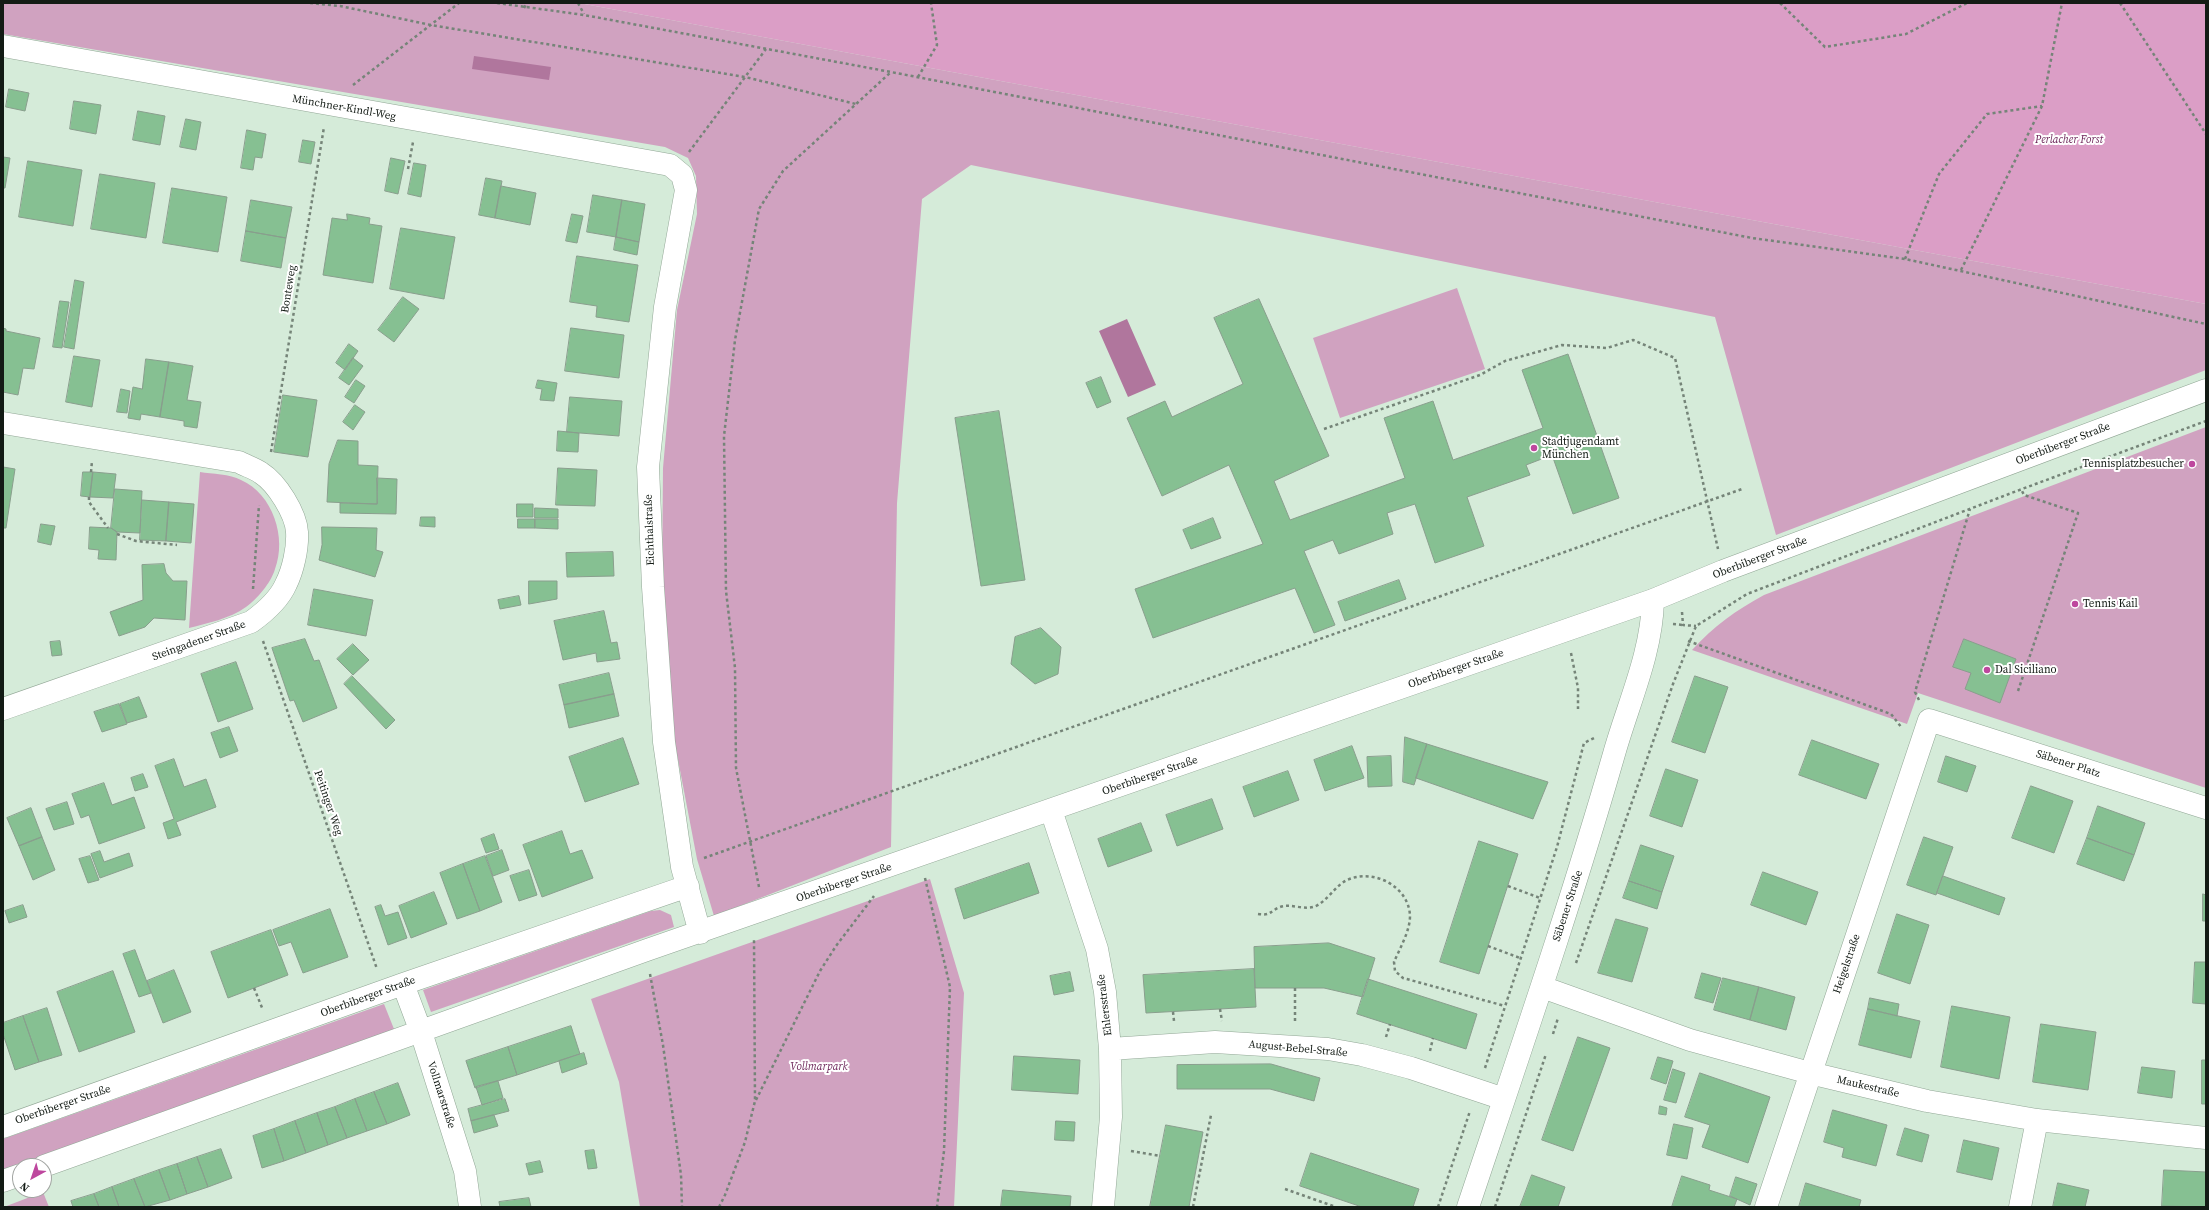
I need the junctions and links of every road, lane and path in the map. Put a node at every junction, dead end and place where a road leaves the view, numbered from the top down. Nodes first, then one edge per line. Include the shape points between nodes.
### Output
1 (310, 3) edge
2 (459, 3) edge
3 (497, 3) edge
4 (527, 3) edge
5 (578, 3) edge
6 (931, 3) edge
7 (1780, 3) edge
8 (1967, 3) edge
9 (2062, 3) edge
10 (2120, 3) edge
11 (524, 8) junction
12 (584, 15) junction
13 (431, 25) junction
14 (3, 46) edge
15 (766, 49) junction
16 (891, 72) junction
17 (745, 77) junction
18 (918, 77) junction
19 (856, 104) junction
20 (328, 105) junction
21 (2042, 106) junction
22 (2206, 134) edge
23 (679, 172) junction
24 (1905, 259) junction
25 (1961, 270) junction
26 (2206, 324) edge
27 (2206, 390) edge
28 (2206, 421) edge
29 (3, 423) edge
30 (1324, 429) dead end
31 (2013, 464) junction
32 (262, 473) junction
33 (1742, 489) dead end
34 (2022, 489) junction
35 (89, 497) dead end
36 (1706, 502) junction
37 (1970, 509) junction
38 (108, 528) dead end
39 (117, 534) dead end
40 (177, 545) dead end
41 (1723, 571) junction
42 (1653, 600) junction
43 (251, 622) junction
44 (1688, 641) junction
45 (1570, 646) dead end
46 (2018, 691) dead end
47 (3, 709) edge
48 (1578, 709) dead end
49 (1929, 720) junction
50 (1584, 743) dead end
51 (1919, 749) junction
52 (2206, 808) edge
53 (1051, 810) junction
54 (750, 842) junction
55 (918, 857) junction
56 (871, 873) junction
57 (685, 876) junction
58 (1508, 886) dead end
59 (1540, 898) junction
60 (756, 913) junction
61 (1258, 914) dead end
62 (700, 933) junction
63 (1488, 946) dead end
64 (647, 950) junction
65 (1520, 958) junction
66 (1542, 987) junction
67 (254, 988) dead end
68 (394, 988) junction
69 (1295, 988) dead end
70 (1565, 995) junction
71 (261, 1006) dead end
72 (1505, 1006) junction
73 (421, 1032) junction
74 (1551, 1037) dead end
75 (1296, 1046) junction
76 (1110, 1049) junction
77 (1546, 1052) dead end
78 (1810, 1074) junction
79 (1477, 1090) junction
80 (1504, 1099) junction
81 (755, 1101) junction
82 (1211, 1115) dead end
83 (2037, 1120) junction
84 (3, 1126) edge
85 (2206, 1138) edge
86 (1110, 1148) junction
87 (1160, 1156) dead end
88 (52, 1163) edge
89 (1285, 1189) dead end
90 (470, 1207) edge
91 (682, 1207) edge
92 (719, 1207) edge
93 (937, 1207) edge
94 (1104, 1207) edge
95 (1193, 1207) edge
96 (1336, 1207) edge
97 (1438, 1207) edge
98 (1468, 1207) edge
99 (1495, 1207) edge
100 (1766, 1207) edge
101 (2020, 1207) edge

1 - 13 path via 340,6
2 - 13 path
3 - 11 path
4 - 11 path
5 - 12 path
6 - 18 path via 937,45
7 - 8 path via 1825,47 1906,34
9 - 21 path
10 - 22 path
11 - 12 path
12 - 15 path
13 - 17 path
13 - 20 path
14 - 20 street, Münchner-Kindl-Weg
15 - 16 path
15 - 17 path
16 - 18 path
16 - 19 path
17 - 19 path
17 - 23 path
18 - 24 path via 1752,238
19 - 54 path via 783,171 759,209 735,340 724,436 726,591 735,668 736,768
20 - 23 street, Münchner-Kindl-Weg via 670,165
20 - 32 path, Bonteweg via 269,460
21 - 24 path via 1987,114 1939,174
21 - 25 path
23 - 57 street, Eichthalstraße via 686,190 665,307 648,467 664,742
24 - 25 path
25 - 26 path
27 - 31 street, Oberbiberger Straße
28 - 34 path
29 - 32 street, Steingadener Straße via 239,462
30 - 36 path via 1480,375 1505,360 1562,345 1607,348 1633,340 1674,358
31 - 34 path
31 - 41 street, Oberbiberger Straße
32 - 43 path, Bonteweg
32 - 43 street, Steingadener Straße via 289,507 297,532 294,556 286,584 269,608
33 - 36 path
34 - 37 path
34 - 46 path via 2024,495 2078,513
35 - 38 path via 89,502
36 - 41 path
36 - 54 path
37 - 44 path via 1747,594 1696,626
37 - 49 path via 1915,692
39 - 40 path via 136,541
41 - 42 street, Oberbiberger Straße
42 - 53 street, Oberbiberger Straße
42 - 66 street, Säbener Straße via 1653,622 1643,662
43 - 47 street, Steingadener Straße
43 - 68 path, Peitinger Weg via 261,636
44 - 51 path via 1891,714
44 - 70 path
45 - 48 path via 1578,688
49 - 51 street, Heigelstraße
49 - 52 street, Säbener Platz
50 - 59 path via 1557,847
51 - 78 street, Heigelstraße
53 - 55 street, Oberbiberger Straße
53 - 76 street, Ehlersstraße via 1097,949 1105,992
54 - 57 path
54 - 60 path
55 - 56 street, Oberbiberger Straße
55 - 93 path via 950,987 944,1151
56 - 60 street, Oberbiberger Straße
56 - 81 path via 877,892 820,971
57 - 62 street
57 - 68 street, Oberbiberger Straße
58 - 59 path
59 - 65 path
60 - 62 street, Oberbiberger Straße
60 - 81 path
61 - 72 path via 1267,915 1281,906 1310,908 1317,905 1340,884 1354,878 1373,877 1383,880 1399,889 1409,908 1408,926 1394,962 1398,974 1403,978
62 - 64 street, Oberbiberger Straße
63 - 65 path
64 - 73 street, Oberbiberger Straße
64 - 91 path via 651,986 663,1045
65 - 72 path
66 - 70 street, Maukestraße
66 - 80 street, Säbener Straße
67 - 71 path
68 - 73 street, Vollmarstraße
68 - 84 street, Oberbiberger Straße
69 - 75 path
70 - 74 path
70 - 78 street, Maukestraße via 1690,1040
72 - 79 path
73 - 88 street, Oberbiberger Straße
73 - 90 street, Vollmarstraße via 465,1171
75 - 76 street, August-Bebel-Straße via 1215,1042
75 - 79 street, August-Bebel-Straße via 1362,1055
76 - 86 street, Ehlersstraße
77 - 99 path
78 - 83 street, Maukestraße via 1927,1101
78 - 100 street, Heigelstraße
79 - 80 street, August-Bebel-Straße
79 - 97 path
80 - 98 street, Säbener Straße
81 - 92 path via 745,1142 726,1195
82 - 95 path
83 - 85 street, Maukestraße
83 - 101 street
86 - 87 path
86 - 94 street, Ehlersstraße
89 - 96 path

